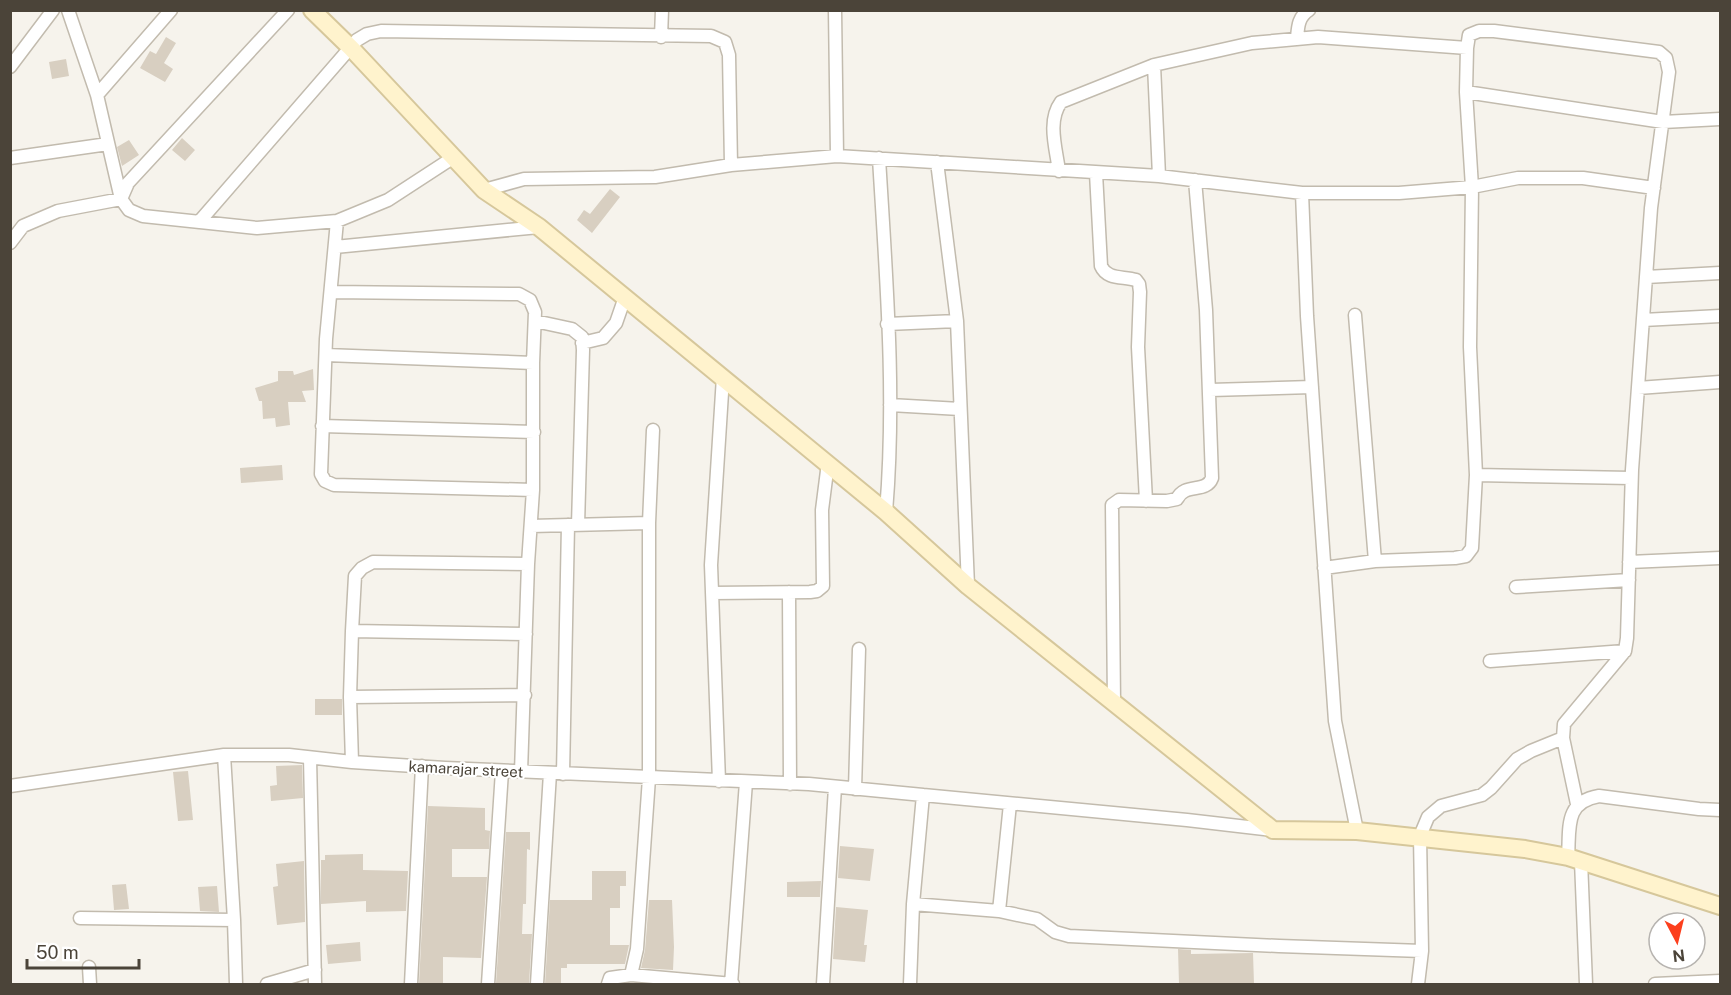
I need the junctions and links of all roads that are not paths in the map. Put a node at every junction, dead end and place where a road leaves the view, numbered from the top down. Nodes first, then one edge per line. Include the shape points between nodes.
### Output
1 (53, 10) edge
2 (68, 10) edge
3 (171, 10) edge
4 (288, 10) edge
5 (312, 10) edge
6 (662, 10) edge
7 (835, 10) edge
8 (1309, 10) edge
9 (661, 37) junction
10 (1297, 38) junction
11 (351, 48) junction
12 (1467, 48) junction
13 (1154, 64) junction
14 (10, 67) edge
15 (1466, 92) junction
16 (97, 95) junction
17 (1720, 119) edge
18 (1663, 122) junction
19 (108, 144) junction
20 (837, 156) junction
21 (454, 157) junction
22 (10, 158) edge
23 (879, 158) junction
24 (937, 162) junction
25 (731, 165) junction
26 (1059, 171) junction
27 (1096, 173) junction
28 (1159, 176) junction
29 (1195, 180) junction
30 (1472, 187) junction
31 (1654, 188) junction
32 (484, 190) junction
33 (1302, 193) junction
34 (121, 199) junction
35 (338, 221) junction
36 (199, 222) junction
37 (539, 227) junction
38 (10, 243) edge
39 (335, 247) junction
40 (1720, 273) edge
41 (1646, 277) junction
42 (331, 292) junction
43 (625, 297) junction
44 (1355, 315) dead end
45 (1720, 316) edge
46 (1643, 320) junction
47 (535, 321) junction
48 (957, 321) junction
49 (887, 324) junction
50 (582, 343) junction
51 (326, 355) junction
52 (533, 363) junction
53 (723, 377) junction
54 (1720, 382) edge
55 (1312, 387) junction
56 (1638, 388) junction
57 (1210, 390) junction
58 (890, 405) junction
59 (960, 409) junction
60 (322, 426) junction
61 (653, 430) dead end
62 (534, 432) junction
63 (828, 463) junction
64 (1476, 475) junction
65 (1631, 478) junction
66 (533, 490) junction
67 (1146, 501) junction
68 (886, 512) junction
69 (649, 523) junction
70 (573, 525) junction
71 (531, 526) junction
72 (1720, 558) edge
73 (1375, 561) junction
74 (1629, 562) junction
75 (528, 564) junction
76 (1324, 568) junction
77 (1629, 580) junction
78 (968, 586) junction
79 (1516, 587) dead end
80 (789, 592) junction
81 (712, 593) junction
82 (352, 631) junction
83 (526, 634) junction
84 (859, 649) dead end
85 (1625, 651) junction
86 (1490, 661) dead end
87 (525, 695) junction
88 (350, 697) junction
89 (1114, 704) junction
90 (1563, 738) junction
91 (224, 755) junction
92 (310, 758) junction
93 (352, 762) junction
94 (422, 766) junction
95 (502, 771) junction
96 (521, 772) junction
97 (557, 773) junction
98 (649, 778) junction
99 (719, 781) junction
100 (746, 782) junction
101 (790, 784) junction
102 (10, 786) edge
103 (835, 786) junction
104 (855, 789) junction
105 (923, 795) junction
106 (1010, 804) junction
107 (1577, 804) junction
108 (1720, 810) edge
109 (1272, 830) junction
110 (1357, 831) junction
111 (1420, 836) junction
112 (1575, 859) junction
113 (913, 904) junction
114 (1720, 906) edge
115 (999, 911) junction
116 (80, 918) dead end
117 (234, 920) junction
118 (1422, 951) junction
119 (88, 967) dead end
120 (315, 970) junction
121 (631, 975) junction
122 (1720, 981) edge
123 (683, 982) edge
124 (90, 984) edge
125 (236, 984) edge
126 (267, 984) edge
127 (315, 984) edge
128 (411, 984) edge
129 (488, 984) edge
130 (537, 984) edge
131 (608, 984) edge
132 (731, 984) edge
133 (823, 984) edge
134 (910, 984) edge
135 (1418, 984) edge
136 (1586, 984) edge
137 (1655, 984) edge

1 - 14 street
2 - 16 street
3 - 16 street
4 - 34 street via 128,183
5 - 11 main road
6 - 9 street
7 - 20 street
8 - 10 street via 1302,15
9 - 11 street via 381,31 367,34
9 - 25 street via 711,36 725,42 729,55
10 - 12 street
10 - 13 street via 1252,43
11 - 21 main road
11 - 36 street
12 - 15 street
12 - 18 street via 1469,35 1494,31 1659,52 1666,58 1669,72
13 - 26 street via 1061,102 1053,121
13 - 28 street
15 - 18 street
15 - 30 street
16 - 19 street
17 - 18 street
18 - 31 street
19 - 22 street
19 - 34 street
20 - 23 street
20 - 25 street
21 - 32 main road
21 - 35 street via 388,200
23 - 24 street
23 - 49 street
24 - 26 street
24 - 48 street
25 - 32 street via 655,177 524,179
26 - 27 street
27 - 28 street
27 - 67 street via 1101,266 1108,275 1139,284
28 - 29 street
29 - 33 street
29 - 57 street
30 - 31 street via 1518,178 1582,178
30 - 33 street via 1399,193
30 - 64 street via 1470,347
31 - 41 street
32 - 37 main road
33 - 55 street
34 - 36 street via 129,210 143,216
34 - 38 street via 58,211 23,226
35 - 36 street via 257,228
35 - 39 street
37 - 39 street
37 - 43 main road
39 - 42 street
40 - 41 street
41 - 46 street
42 - 47 street via 519,294 530,300 536,312
42 - 51 street
43 - 50 street via 616,323 603,338
43 - 53 main road
44 - 73 street
45 - 46 street
46 - 56 street
47 - 50 street via 572,329 582,337
47 - 52 street
48 - 49 street
48 - 59 street
49 - 58 street
50 - 70 street
51 - 52 street
51 - 60 street
52 - 62 street
53 - 63 main road
53 - 81 street
54 - 56 street
55 - 57 street
55 - 76 street
56 - 65 street
57 - 67 street via 1209,484 1186,489 1177,499
58 - 59 street
58 - 68 street
59 - 78 street
60 - 62 street
60 - 66 street via 321,474 334,485
61 - 69 street
62 - 66 street
63 - 68 main road
63 - 80 street via 822,510 823,586 817,591
64 - 65 street
64 - 73 street via 1472,548 1466,556
65 - 74 street
66 - 71 street
67 - 89 street via 1119,500 1112,504
68 - 78 main road
69 - 70 street
69 - 98 street
70 - 71 street
70 - 97 street
71 - 75 street
72 - 74 street
73 - 76 street
74 - 77 street
75 - 82 street via 373,562 355,576
75 - 83 street
76 - 110 street via 1335,721
77 - 79 street
77 - 85 street
78 - 89 main road
80 - 81 street
80 - 101 street
81 - 99 street
82 - 83 street
82 - 88 street
83 - 87 street
84 - 104 street
85 - 86 street
85 - 90 street via 1564,724
87 - 88 street
87 - 96 street
88 - 93 street
89 - 109 main road
90 - 107 street
90 - 111 street via 1517,759 1482,795 1441,806 1428,817
91 - 92 street, kamarajar street via 289,754
91 - 102 street, kamarajar street
91 - 117 street
92 - 93 street, kamarajar street
92 - 120 street
93 - 94 street, kamarajar street
94 - 95 street, kamarajar street
94 - 128 street
95 - 96 street, kamarajar street
95 - 129 street
96 - 97 street, kamarajar street
97 - 98 street, kamarajar street
97 - 130 street
98 - 99 street, kamarajar street
98 - 121 street
99 - 100 street, kamarajar street
100 - 101 street, kamarajar street
100 - 132 street
101 - 103 street, kamarajar street
103 - 104 street, kamarajar street
103 - 133 street
104 - 105 street, kamarajar street
105 - 106 street, kamarajar street
105 - 113 street
106 - 109 street, kamarajar street
106 - 115 street
107 - 108 street via 1599,796
107 - 112 street via 1571,815
109 - 110 main road
110 - 111 main road
111 - 112 main road
111 - 118 street
112 - 114 main road
112 - 136 street
113 - 115 street
113 - 134 street
115 - 118 street via 1037,920 1069,936
116 - 117 street
117 - 125 street
118 - 135 street
119 - 124 street
120 - 126 street
120 - 127 street
121 - 123 street
121 - 131 street via 610,978
122 - 137 street
123 - 132 street

